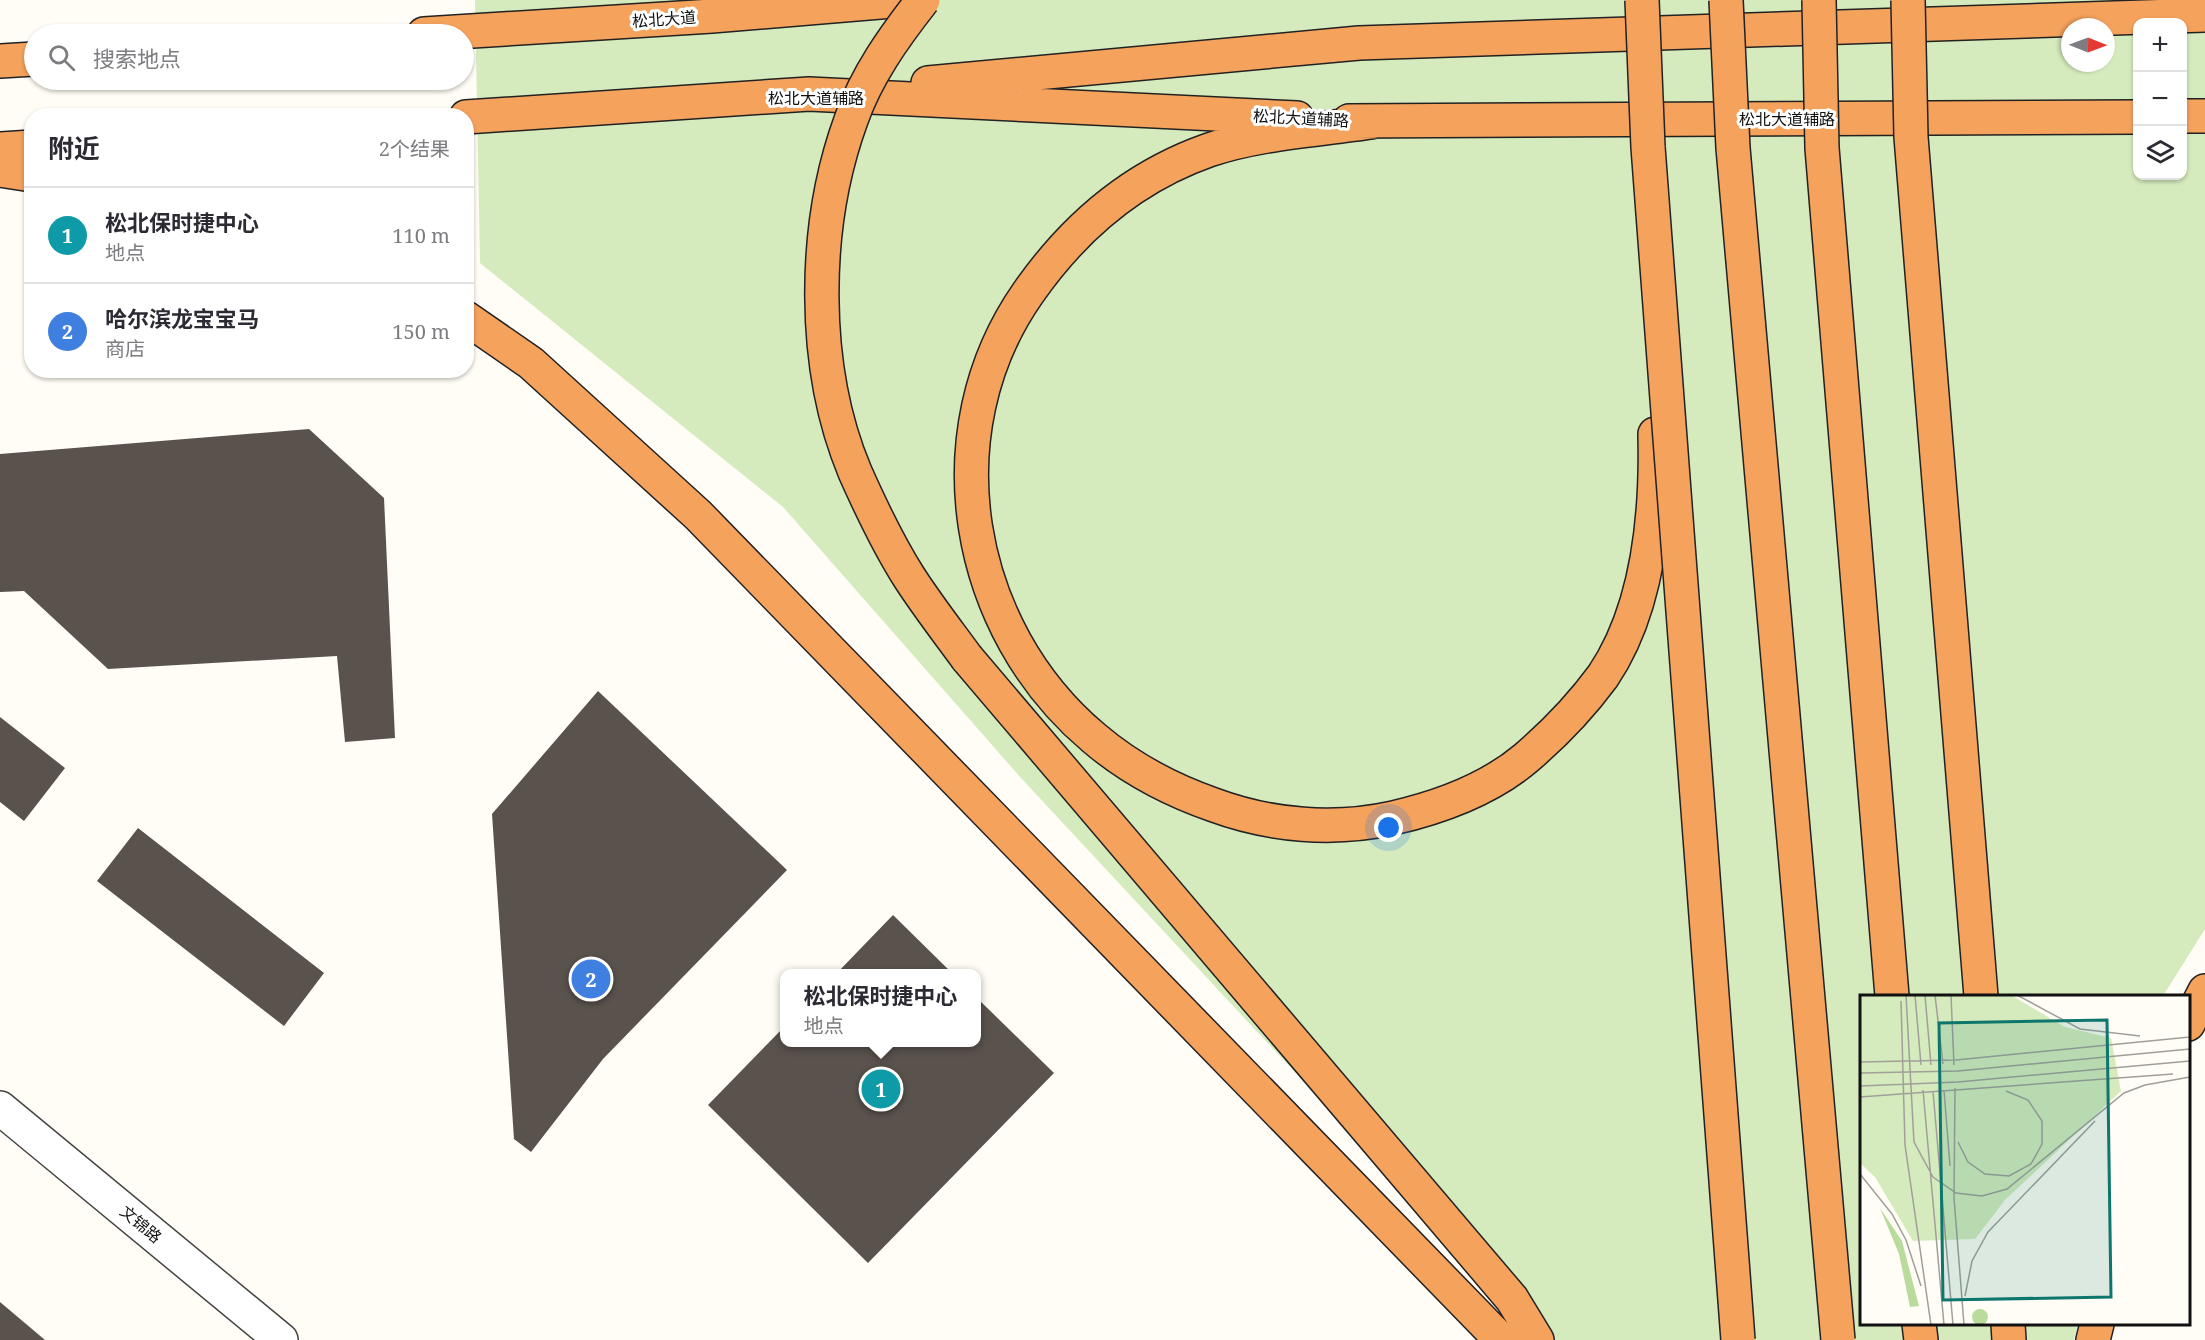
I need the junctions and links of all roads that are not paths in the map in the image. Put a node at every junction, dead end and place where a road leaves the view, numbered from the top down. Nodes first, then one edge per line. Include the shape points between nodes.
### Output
1 (904, 0) edge
2 (923, 0) edge
3 (1642, 0) edge
4 (1726, 0) edge
5 (1819, 0) edge
6 (1908, 0) edge
7 (2205, 15) edge
8 (474, 31) edge
9 (24, 60) edge
10 (0, 61) edge
11 (809, 94) junction
12 (474, 116) edge
13 (2187, 116) edge
14 (2205, 116) edge
15 (2133, 117) edge
16 (1371, 122) junction
17 (1648, 147) junction
18 (24, 148) edge
19 (0, 149) edge
20 (0, 170) edge
21 (24, 174) edge
22 (474, 324) edge
23 (2205, 991) edge
24 (1892, 995) edge
25 (1981, 995) edge
26 (2190, 1020) edge
27 (0, 1108) edge
28 (1919, 1325) edge
29 (2008, 1325) edge
30 (2097, 1325) edge
31 (281, 1340) edge
32 (1502, 1340) edge
33 (1538, 1340) edge
34 (1738, 1340) edge
35 (1838, 1340) edge
36 (1921, 1340) edge
37 (2009, 1340) edge
38 (2093, 1340) edge

1 - 8 highway, 松北大道
2 - 33 highway, bridge via 875,68 851,119 827,213 823,319 829,376 854,470 909,578 967,658 1512,1299
3 - 17 highway, bridge
4 - 35 highway, bridge via 1735,172
5 - 24 highway, bridge via 1822,148
6 - 25 highway, bridge via 1911,137
7 - 11 highway via 1359,43
9 - 10 highway
11 - 12 highway, 松北大道辅路
11 - 16 highway, 松北大道辅路
13 - 14 highway
15 - 16 highway, 松北大道辅路
16 - 17 highway, bridge via 1254,139 1209,150 1134,187 1098,213 1068,241 1015,312 996,349 974,427 971,464 977,541 1002,617 1040,682 1094,739 1162,784 1226,809 1289,823 1371,823 1424,810 1494,781 1549,738 1604,674 1620,645 1644,571 1657,481
17 - 34 highway, bridge
18 - 19 highway
20 - 21 highway
22 - 32 highway via 531,363 698,515
23 - 26 highway
27 - 31 street, 文锦路
28 - 36 highway
29 - 37 highway
30 - 38 highway

